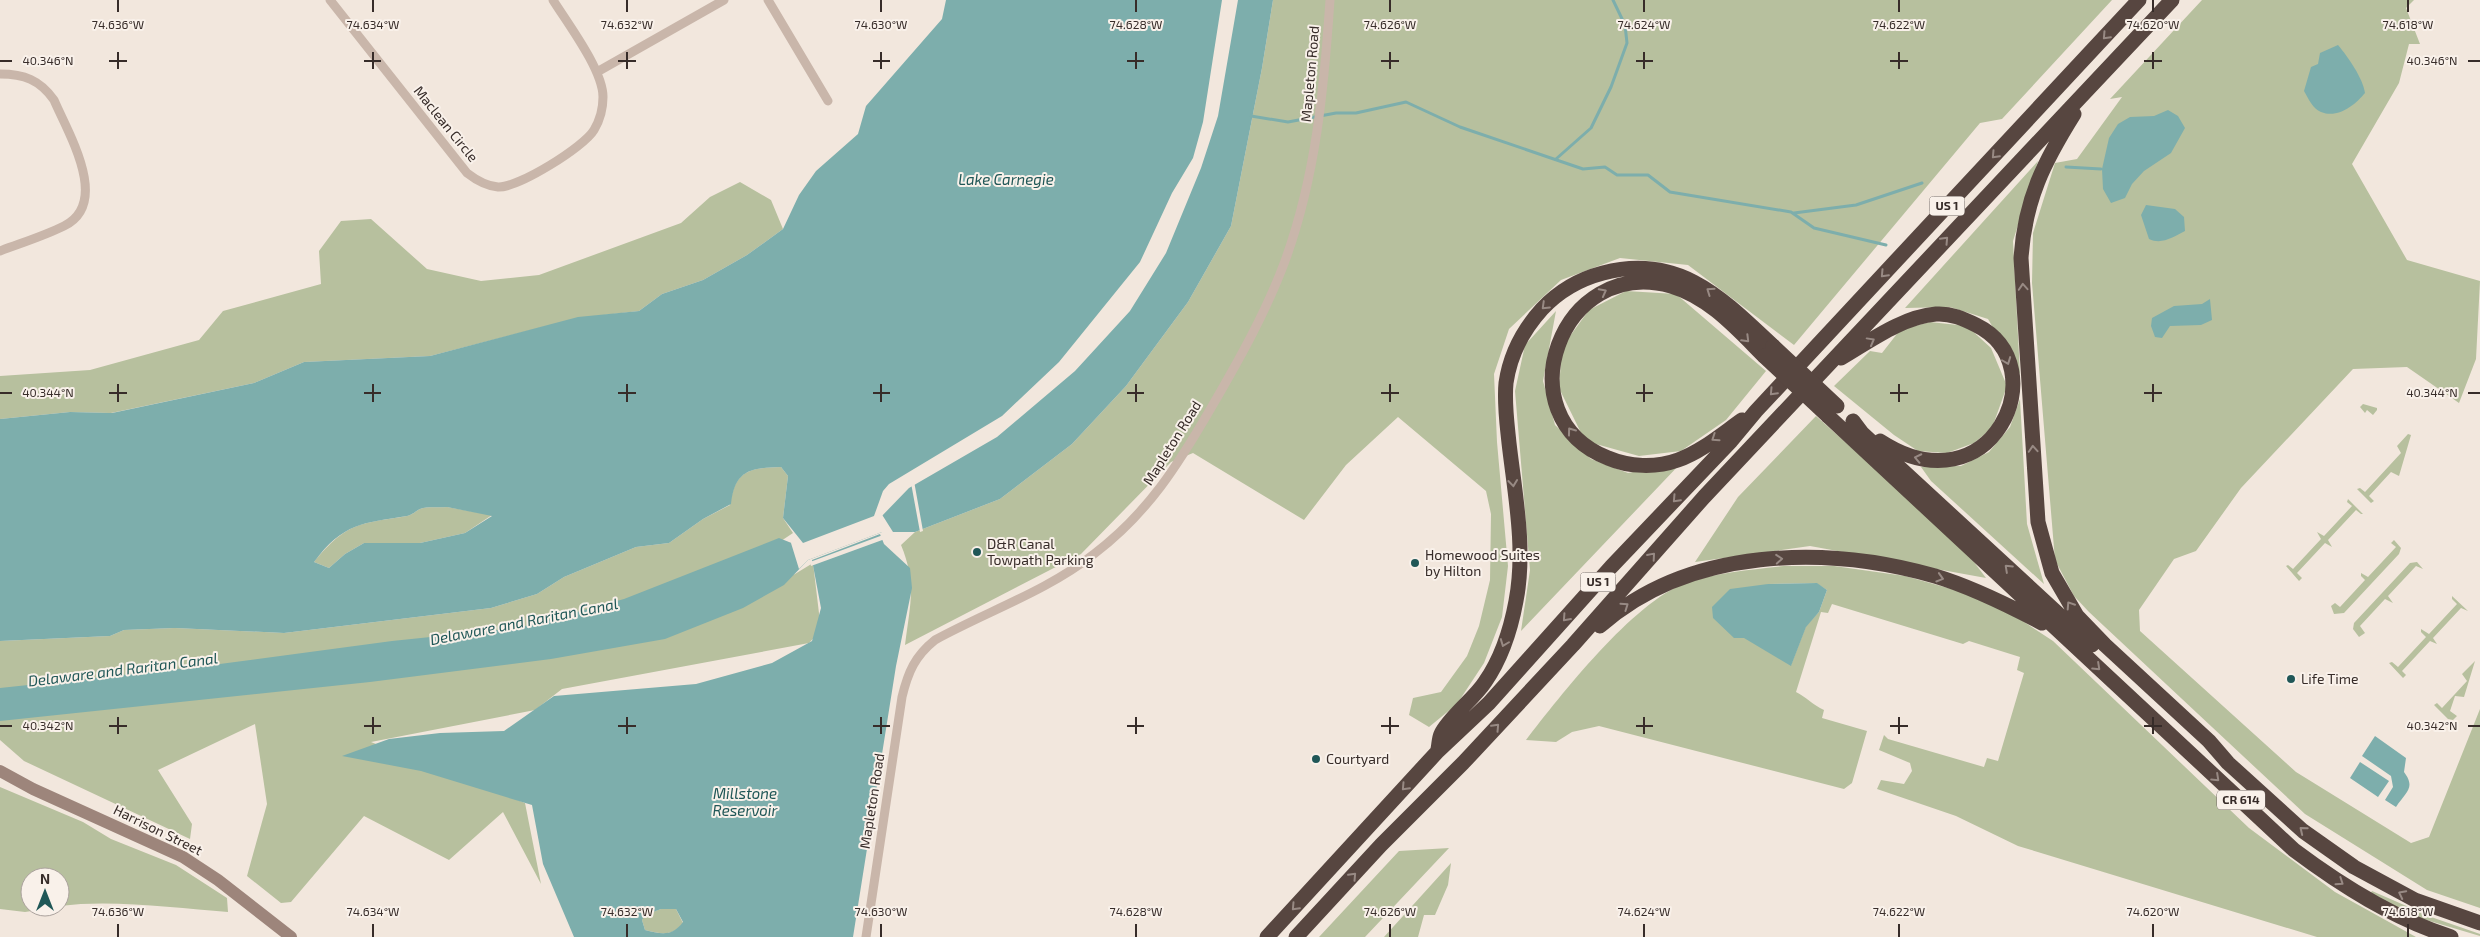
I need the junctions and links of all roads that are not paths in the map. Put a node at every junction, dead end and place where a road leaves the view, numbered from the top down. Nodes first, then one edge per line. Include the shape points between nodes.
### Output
1 (330, 0) edge
2 (553, 0) edge
3 (724, 0) edge
4 (768, 0) edge
5 (1330, 0) edge
6 (2139, 0) edge
7 (2172, 0) edge
8 (597, 72) junction
9 (0, 74) edge
10 (2092, 85) junction
11 (828, 101) dead end
12 (0, 251) edge
13 (1768, 351) junction
14 (1828, 365) junction
15 (1756, 411) junction
16 (1833, 411) junction
17 (1853, 421) junction
18 (2062, 634) junction
19 (1572, 645) junction
20 (1438, 751) junction
21 (2228, 763) junction
22 (0, 771) edge
23 (2480, 923) edge
24 (290, 937) edge
25 (866, 937) edge
26 (1267, 937) edge
27 (1296, 937) edge
28 (2451, 937) edge

1 - 8 street, Maclean Circle via 468,173 476,180 498,187 520,183 585,141 594,131 603,102
2 - 8 street
3 - 8 street
4 - 11 street
5 - 25 street, Mapleton Road via 1318,130 1296,226 1273,290 1243,353 1170,476 1114,539 1077,567 936,640 911,665 902,697
6 -> 15 highway, US 1
7 - 10 highway, US 1
9 - 12 street via 29,78 47,90 84,174 87,193 80,212 65,226
14 -> 10 highway, US 1
21 -> 10 highway via 2209,741 2077,616 2052,573 2041,533 2036,499 2022,241 2040,171
15 -> 13 highway via 1693,454 1677,460 1644,466 1615,462 1589,448 1568,428 1554,396 1553,363 1560,339 1578,310 1609,289 1629,283 1672,287 1696,297
13 - 16 highway, bridge
13 -> 20 highway via 1738,313 1701,284 1658,269 1626,268 1586,278 1548,303 1529,325 1514,353 1506,384 1506,418 1520,552 1516,601 1510,625 1485,682 1441,734
14 -> 17 highway via 1898,325 1936,314 1952,315 1981,327 2002,348 2009,362 2013,384 2006,416 1994,436 1965,456 1941,461 1917,459 1892,448
19 -> 14 highway, US 1
15 -> 20 highway, US 1 via 1489,703
16 - 17 highway
16 - 18 highway
21 -> 17 highway via 2193,738 1862,433
19 -> 18 highway via 1587,638 1634,600 1688,575 1780,559 1819,558 1874,563 1935,576 1993,598
18 -> 28 highway, CR 614 via 2294,850 2378,905
27 -> 19 highway, US 1
20 -> 26 highway, US 1
23 -> 21 highway, CR 614 via 2415,900 2354,867 2303,831
22 - 24 street, Harrison Street via 28,787 184,857

